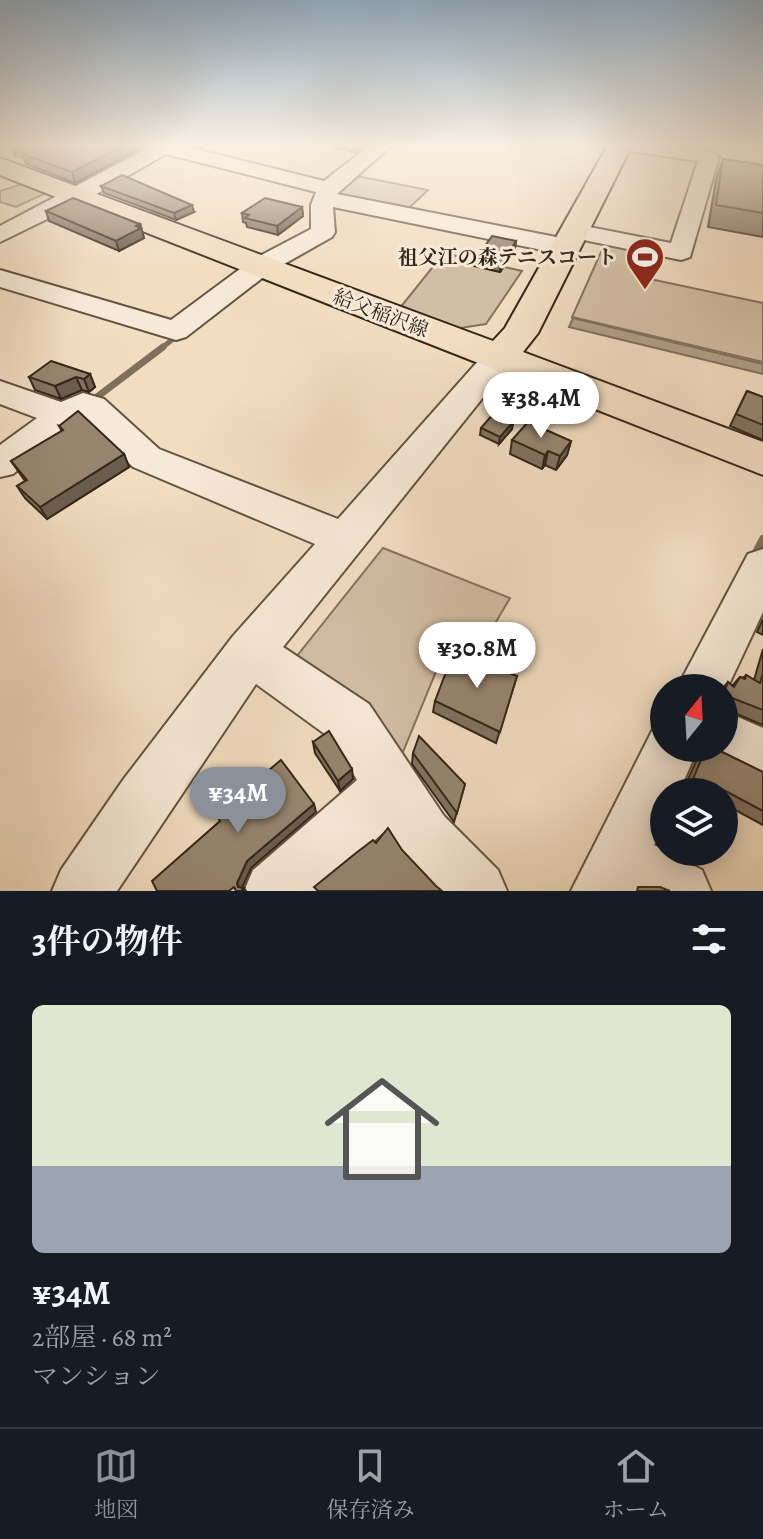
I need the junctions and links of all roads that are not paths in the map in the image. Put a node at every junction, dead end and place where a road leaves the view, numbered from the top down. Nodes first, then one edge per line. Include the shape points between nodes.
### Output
1 (57, 187) edge
2 (90, 187) edge
3 (304, 187) edge
4 (333, 187) edge
5 (598, 187) edge
6 (700, 187) edge
7 (326, 193) junction
8 (77, 194) junction
9 (0, 235) edge
10 (570, 239) junction
11 (261, 266) junction
12 (0, 278) edge
13 (498, 358) junction
14 (0, 392) edge
15 (64, 415) junction
16 (763, 459) edge
17 (0, 464) edge
18 (345, 539) junction
19 (760, 580) edge
20 (250, 652) junction
21 (710, 674) edge
22 (738, 744) edge
23 (763, 756) edge
24 (665, 762) edge
25 (393, 786) junction
26 (610, 874) edge
27 (82, 891) edge
28 (274, 891) edge
29 (477, 891) edge
30 (681, 891) edge

1 - 8 main road, 給父稲沢線
2 - 8 street
3 - 7 street
4 - 7 street
5 - 10 main road
6 - 10 street via 681,252
7 - 10 street
7 - 11 street via 323,232
8 - 9 street
8 - 11 main road, 給父稲沢線
10 - 13 main road via 520,333
11 - 12 street via 176,331
11 - 13 main road, 給父稲沢線
13 - 16 main road, 給父稲沢線
13 - 18 street
14 - 15 street
15 - 17 street
15 - 18 street via 83,404 92,407 146,458
18 - 20 street
19 - 21 street
20 - 25 street via 351,722
20 - 27 street
22 - 23 street
24 - 26 street
25 - 28 street
25 - 29 street via 424,836
26 - 30 street

